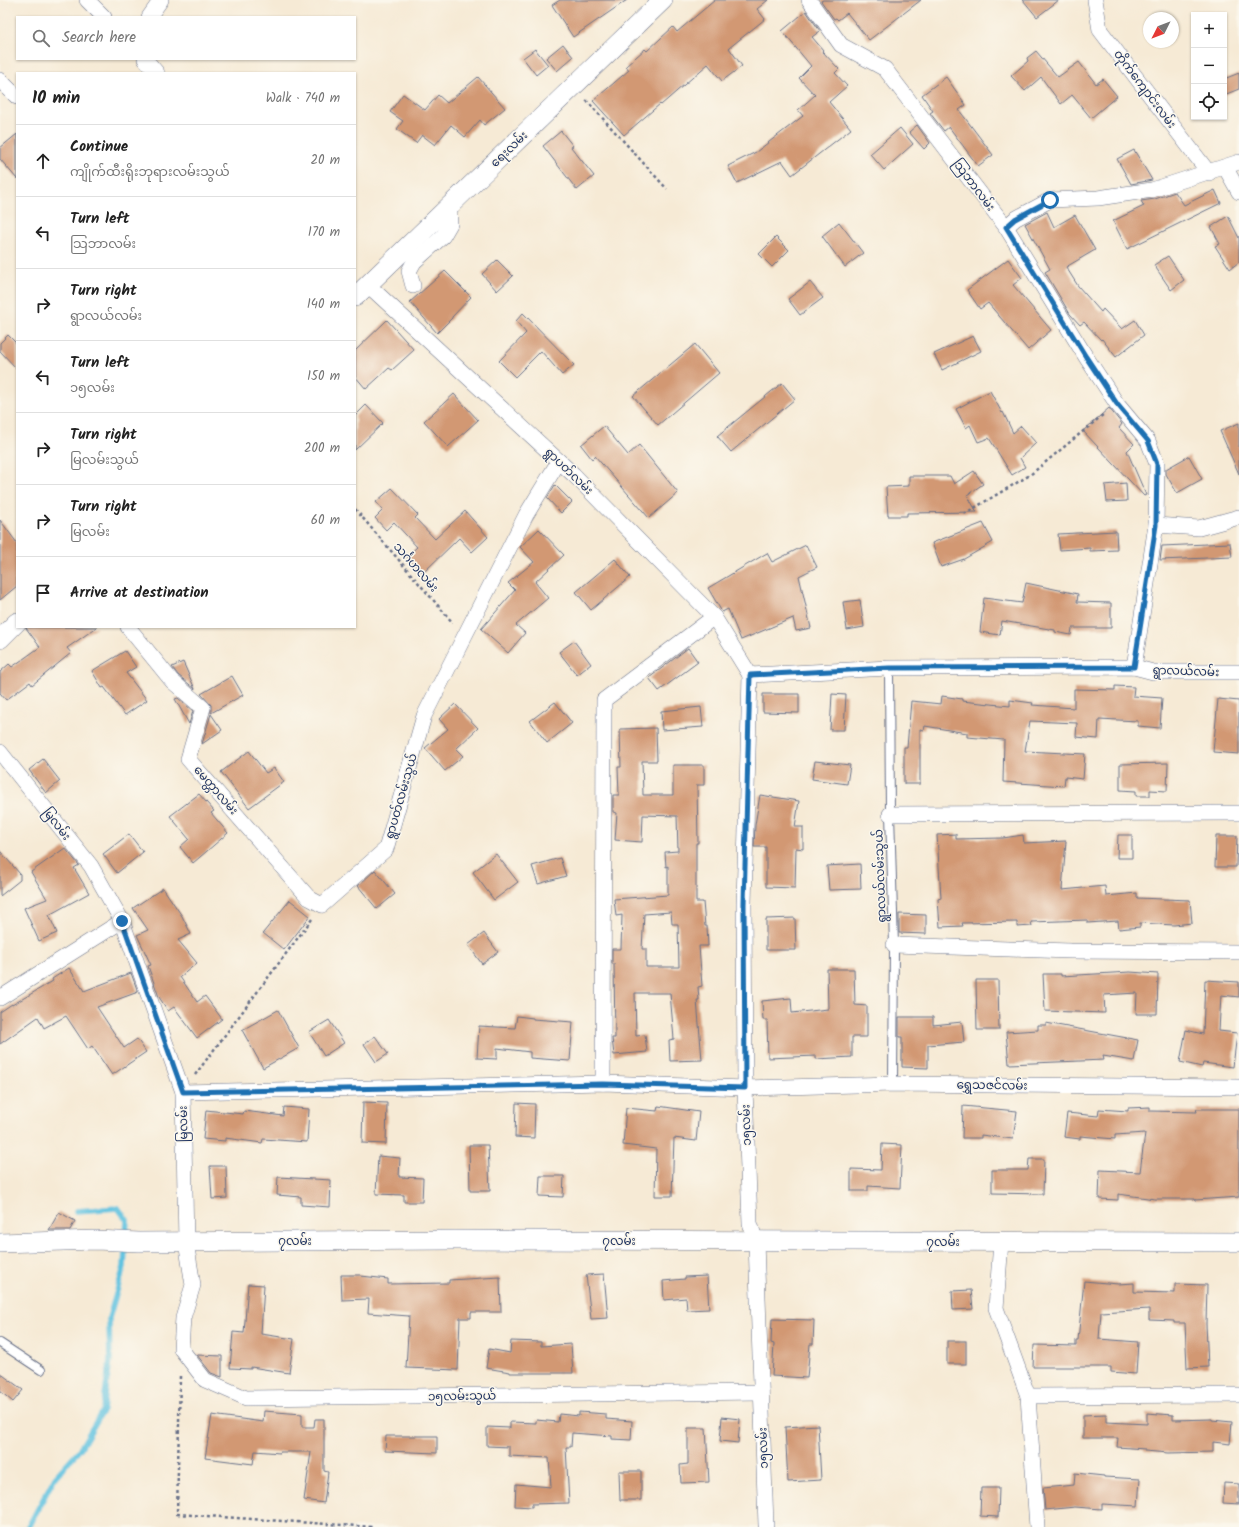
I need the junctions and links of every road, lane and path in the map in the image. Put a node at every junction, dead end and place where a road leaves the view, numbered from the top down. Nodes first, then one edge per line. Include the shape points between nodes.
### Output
1 (87, 0) edge
2 (161, 0) edge
3 (663, 0) edge
4 (809, 0) edge
5 (1095, 0) edge
6 (103, 16) edge
7 (150, 16) edge
8 (146, 60) edge
9 (156, 72) edge
10 (0, 80) edge
11 (574, 86) junction
12 (16, 96) edge
13 (1232, 165) edge
14 (1209, 173) junction
15 (667, 190) dead end
16 (1239, 192) edge
17 (449, 207) junction
18 (1006, 227) junction
19 (413, 286) dead end
20 (359, 292) edge
21 (1117, 404) junction
22 (559, 461) junction
23 (356, 511) edge
24 (964, 514) dead end
25 (1239, 517) edge
26 (1156, 525) junction
27 (714, 617) junction
28 (16, 623) edge
29 (129, 628) edge
30 (464, 636) junction
31 (0, 639) edge
32 (1134, 667) junction
33 (889, 668) junction
34 (1239, 672) edge
35 (750, 675) junction
36 (0, 752) edge
37 (1239, 813) edge
38 (890, 814) junction
39 (322, 906) junction
40 (122, 921) junction
41 (894, 945) junction
42 (1239, 952) edge
43 (0, 998) edge
44 (603, 1084) junction
45 (893, 1084) junction
46 (1239, 1087) edge
47 (745, 1088) junction
48 (183, 1092) junction
49 (186, 1242) junction
50 (756, 1242) junction
51 (1002, 1242) junction
52 (1239, 1242) edge
53 (0, 1243) edge
54 (0, 1343) edge
55 (181, 1349) junction
56 (41, 1370) dead end
57 (761, 1392) junction
58 (1239, 1395) edge
59 (1028, 1396) junction
60 (766, 1525) dead end
61 (372, 1527) edge
62 (1036, 1527) edge

1 - 6 street
2 - 7 street
3 - 11 street, ရေးလမ်း
4 - 18 street, သြဘာလမ်း via 841,45 884,69
5 - 14 street, တိုက်ကျောင်းလမ်း via 1100,30
8 - 9 street
10 - 12 street
11 - 15 path
11 - 17 street, ရေးလမ်း
13 - 14 street
13 - 16 street
14 - 18 street via 1152,190 1098,198 1050,200 1015,219
17 - 19 street via 450,224 443,236 414,262 410,271
17 - 20 street, ရေးလမ်း
18 - 21 street, သြဘာလမ်း
20 - 22 street, ရွာပတ်လမ်း
21 - 24 path via 1030,474
21 - 26 street, သြဘာလမ်း via 1148,441 1157,464
22 - 27 street, ရွာပတ်လမ်း
22 - 30 street, ရွာပတ်လမ်းသွယ် via 526,515
23 - 30 path, သင်္ဂဟလမ်း
25 - 26 street via 1199,528
26 - 32 street, သြဘာလမ်း
27 - 35 street, ရွာပတ်လမ်း
27 - 44 street via 604,700
28 - 31 street
29 - 39 street, မေတ္တာလမ်း via 172,681 203,708 188,759 309,898
30 - 39 street, ရွာပတ်လမ်းသွယ် via 424,716 386,849
32 - 33 street, ရွာလယ်လမ်း
32 - 34 street, ရွာလယ်လမ်း via 1153,672
33 - 35 street, ရွာလယ်လမ်း
33 - 38 lane, ရွာလယ်လမ်းသွယ်
35 - 47 street, ၁၅လမ်း via 744,904
36 - 40 street, မြလမ်း via 91,866
37 - 38 street
38 - 41 lane, ရွာလယ်လမ်းသွယ်
39 - 48 path
40 - 43 street
40 - 48 street, မြလမ်း
41 - 42 street via 1070,951
41 - 45 lane, ရွာလယ်လမ်းသွယ်
44 - 47 street, ရွှေသဇင်လမ်း
44 - 48 street, ရွှေသဇင်လမ်း
45 - 46 street, ရွှေသဇင်လမ်း
45 - 47 street, ရွှေသဇင်လမ်း
47 - 50 street, ၁၅လမ်း via 750,1223
48 - 49 street, မြလမ်း
49 - 50 street, ၇လမ်း
49 - 53 street, ၇လမ်း via 96,1240
49 - 55 street via 192,1285 183,1318
50 - 51 street, ၇လမ်း
50 - 57 street, ၁၅လမ်း
51 - 52 street, ၇လမ်း
51 - 59 street via 996,1308
54 - 56 lane
55 - 57 street, ၁၅လမ်းသွယ် via 205,1380 246,1398
55 - 61 path via 177,1514
57 - 60 street, ၁၅လမ်း
58 - 59 street
59 - 62 street

